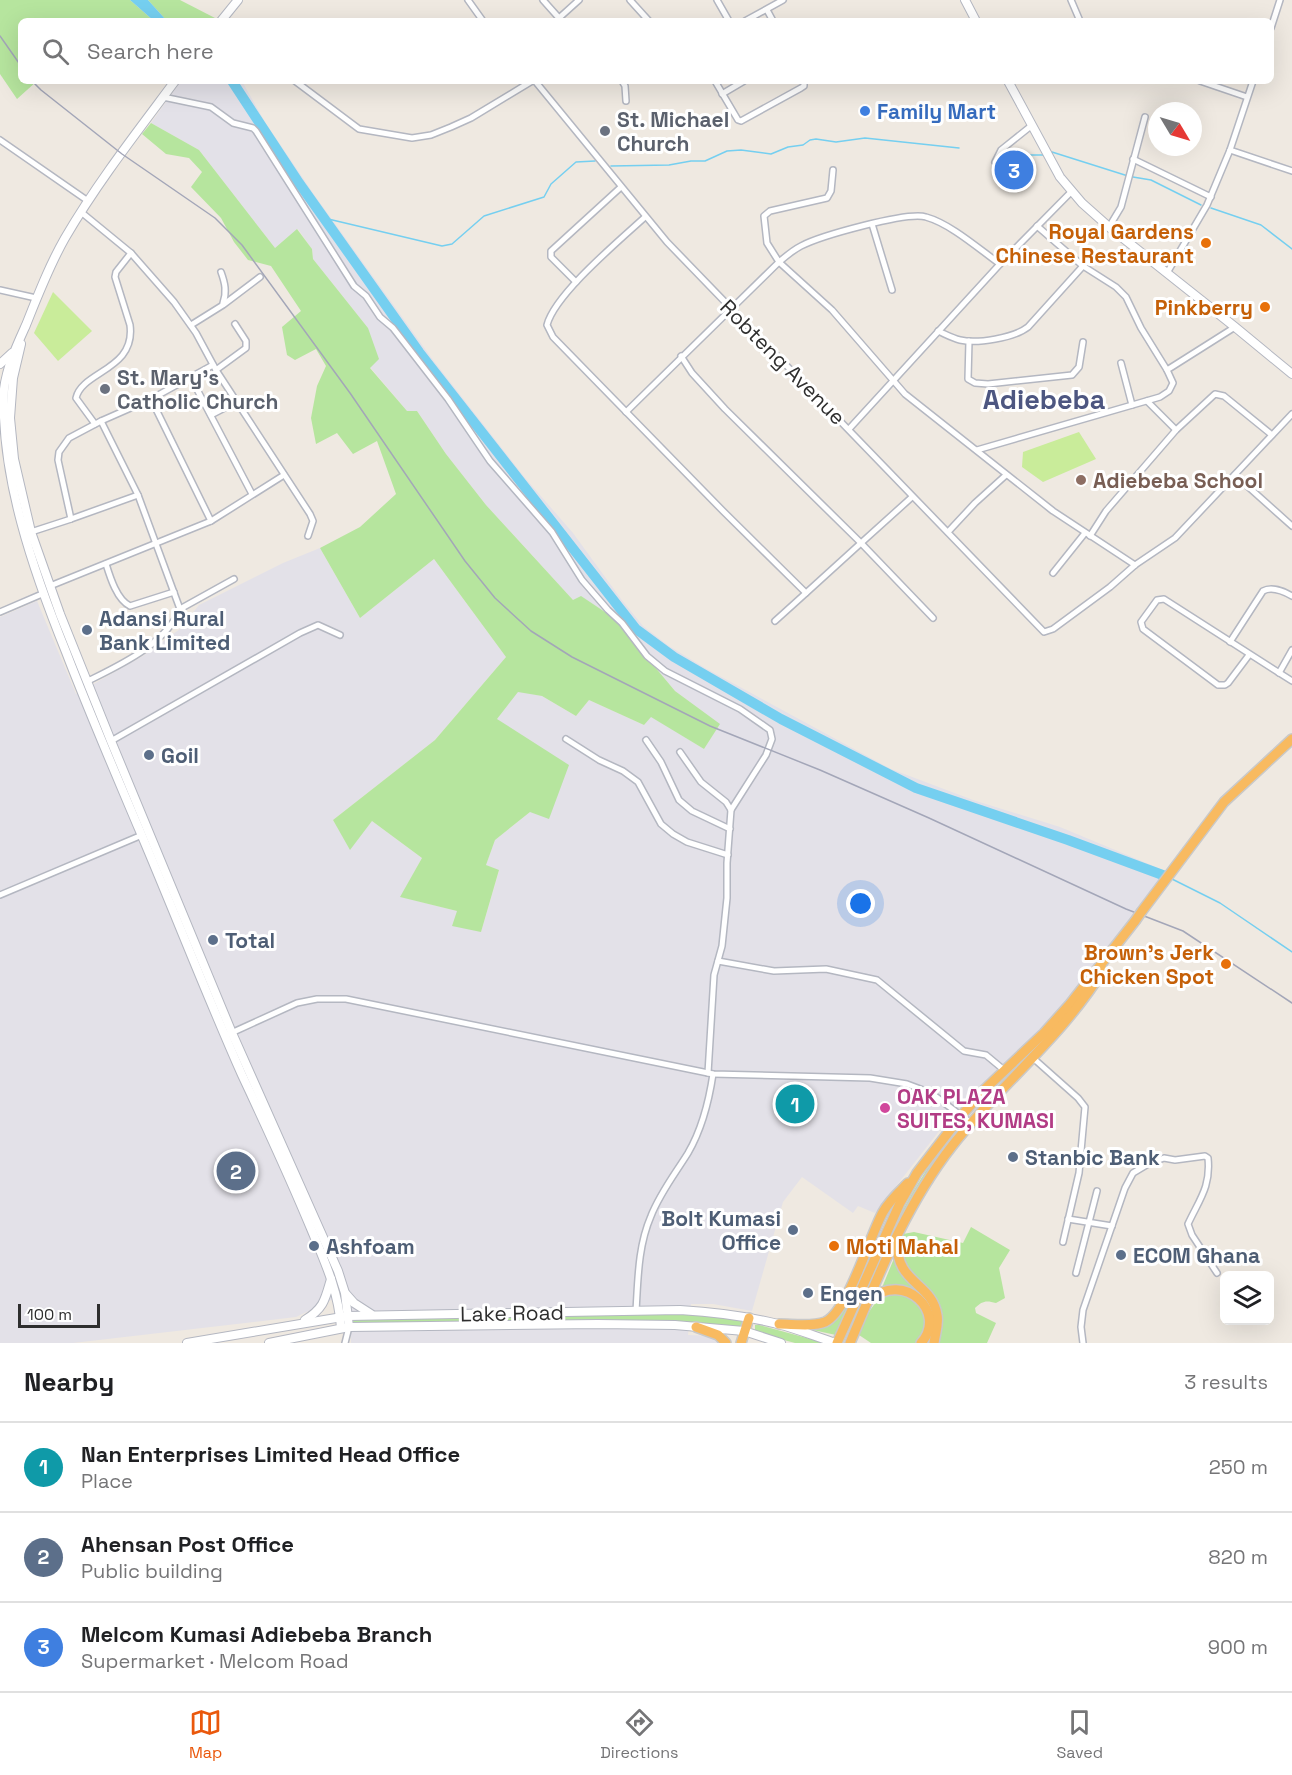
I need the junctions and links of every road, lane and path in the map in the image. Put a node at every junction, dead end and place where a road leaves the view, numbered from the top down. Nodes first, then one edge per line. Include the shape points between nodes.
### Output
1 (238, 0) edge
2 (468, 0) edge
3 (543, 0) edge
4 (579, 0) edge
5 (630, 0) edge
6 (717, 0) edge
7 (783, 0) edge
8 (965, 0) edge
9 (1071, 0) edge
10 (1280, 0) edge
11 (767, 10) junction
12 (227, 18) edge
13 (481, 18) edge
14 (557, 18) edge
15 (561, 18) edge
16 (646, 18) edge
17 (727, 18) edge
18 (751, 18) edge
19 (771, 18) edge
20 (974, 18) edge
21 (1079, 18) edge
22 (1274, 19) edge
23 (173, 84) edge
24 (299, 84) edge
25 (528, 84) edge
26 (535, 84) edge
27 (624, 84) edge
28 (717, 84) edge
29 (739, 84) edge
30 (804, 84) edge
31 (1010, 84) edge
32 (1209, 84) edge
33 (1252, 84) edge
34 (722, 94) junction
35 (163, 97) junction
36 (1247, 97) junction
37 (626, 101) dead end
38 (1145, 117) dead end
39 (1031, 126) junction
40 (0, 140) edge
41 (1230, 150) junction
42 (1133, 159) junction
43 (995, 162) dead end
44 (833, 170) dead end
45 (1292, 171) edge
46 (621, 187) junction
47 (1071, 192) junction
48 (1211, 197) junction
49 (88, 201) junction
50 (81, 212) junction
51 (645, 217) junction
52 (872, 224) junction
53 (1037, 226) junction
54 (1108, 227) junction
55 (131, 253) junction
56 (779, 262) junction
57 (1000, 264) junction
58 (1083, 266) junction
59 (221, 272) dead end
60 (1167, 273) junction
61 (260, 277) dead end
62 (576, 282) junction
63 (0, 290) edge
64 (892, 290) dead end
65 (36, 298) junction
66 (223, 305) junction
67 (731, 310) junction
68 (235, 324) dead end
69 (191, 325) junction
70 (1235, 327) junction
71 (24, 330) junction
72 (938, 330) junction
73 (969, 341) junction
74 (1083, 342) dead end
75 (15, 350) junction
76 (681, 356) junction
77 (1121, 363) dead end
78 (0, 364) edge
79 (214, 368) junction
80 (1167, 370) junction
81 (1292, 374) edge
82 (191, 378) junction
83 (894, 381) junction
84 (2, 388) edge
85 (151, 399) junction
86 (1147, 401) junction
87 (236, 402) junction
88 (1132, 405) junction
89 (626, 412) junction
90 (1292, 414) edge
91 (211, 415) junction
92 (98, 422) junction
93 (849, 429) junction
94 (1176, 430) junction
95 (1272, 435) junction
96 (977, 450) junction
97 (284, 475) junction
98 (1006, 475) junction
99 (1235, 475) junction
100 (252, 494) junction
101 (138, 495) junction
102 (912, 497) junction
103 (71, 519) junction
104 (211, 521) junction
105 (1292, 526) edge
106 (31, 532) junction
107 (948, 532) junction
108 (1088, 535) junction
109 (308, 536) dead end
110 (156, 543) junction
111 (861, 543) junction
112 (106, 564) junction
113 (1135, 565) junction
114 (1053, 573) dead end
115 (234, 579) dead end
116 (50, 586) junction
117 (174, 592) junction
118 (806, 593) junction
119 (42, 594) junction
120 (1292, 596) edge
121 (180, 609) junction
122 (0, 612) edge
123 (933, 618) dead end
124 (775, 621) dead end
125 (340, 635) dead end
126 (1230, 642) junction
127 (1292, 650) edge
128 (1249, 655) junction
129 (1279, 673) junction
130 (88, 681) junction
131 (1292, 681) edge
132 (566, 739) dead end
133 (1292, 739) edge
134 (646, 740) dead end
135 (111, 741) junction
136 (680, 752) dead end
137 (731, 810) junction
138 (730, 829) junction
139 (145, 833) junction
140 (728, 855) junction
141 (0, 895) edge
142 (718, 961) junction
143 (1075, 1004) junction
144 (228, 1034) junction
145 (1034, 1058) junction
146 (1004, 1070) junction
147 (711, 1074) junction
148 (961, 1116) junction
149 (971, 1123) junction
150 (917, 1173) junction
151 (1097, 1191) dead end
152 (1068, 1219) junction
153 (1090, 1222) junction
154 (1112, 1226) junction
155 (897, 1234) junction
156 (1063, 1242) dead end
157 (1076, 1273) dead end
158 (1217, 1273) dead end
159 (331, 1278) junction
160 (345, 1293) junction
161 (866, 1305) junction
162 (636, 1311) junction
163 (373, 1315) junction
164 (344, 1316) junction
165 (749, 1318) junction
166 (301, 1322) junction
167 (779, 1324) junction
168 (345, 1327) junction
169 (696, 1327) junction
170 (744, 1331) junction
171 (934, 1342) edge
172 (187, 1343) edge
173 (269, 1343) edge
174 (345, 1343) edge
175 (726, 1343) edge
176 (741, 1343) edge
177 (781, 1343) edge
178 (836, 1343) edge
179 (850, 1343) edge
180 (921, 1343) edge
181 (1083, 1343) edge

1 - 12 main road
2 - 13 street
3 - 14 street
4 - 15 street
5 - 16 street
6 - 17 street
7 - 11 street
8 - 20 main road
9 - 21 street
10 - 22 street
11 - 18 street
11 - 19 street
23 - 35 main road
24 - 25 street via 359,129 412,138 431,135 471,118
26 - 46 street, Robteng Avenue
27 - 37 street
28 - 34 street
29 - 34 street
30 - 34 street via 741,121
31 - 39 main road
32 - 36 street
33 - 36 street
35 - 49 main road
35 - 137 street via 211,107 233,123 256,131 354,286 393,328 490,461 552,532 582,580 646,656 665,671 740,709 770,730 772,738 766,755
36 - 41 street
38 - 42 street
39 - 43 street via 1001,150
39 - 47 main road
40 - 49 street
41 - 45 street
41 - 48 street
42 - 48 street
42 - 54 street via 1120,211
44 - 56 street via 831,191 826,198 770,210 764,216 767,243
46 - 51 street, Robteng Avenue
46 - 62 street via 551,251 551,257
47 - 53 street
47 - 54 main road
48 - 60 street
49 - 50 main road
50 - 55 street
50 - 65 main road
51 - 62 street
51 - 67 street, Robteng Avenue
52 - 56 street via 810,242
52 - 57 street via 924,216
52 - 64 street
53 - 57 street
53 - 58 street
54 - 60 main road
55 - 69 street
55 - 92 street via 115,274 130,325 128,345 121,357 83,387 76,398
56 - 67 street
56 - 83 street via 832,310
57 - 72 street
58 - 73 street via 1025,330
58 - 80 street via 1126,297
59 - 66 street via 226,284
60 - 70 main road
61 - 66 street
62 - 89 street via 551,314 547,329
63 - 65 street
65 - 71 main road
66 - 69 street
67 - 76 street
67 - 93 street, Robteng Avenue
68 - 79 street via 246,348
69 - 79 street
70 - 80 street
70 - 81 main road
71 - 75 main road
71 - 106 main road via 13,378 10,418 14,459
72 - 73 street
72 - 83 street
73 - 74 street via 968,379 988,384 1072,375 1079,367
75 - 78 main road
75 - 84 main road
76 - 89 street
76 - 111 street via 725,409
77 - 88 street
79 - 82 street
79 - 87 street
80 - 86 street via 1171,387 1166,394
82 - 85 street
82 - 91 street
83 - 93 street
83 - 96 street
84 - 119 main road via 1,417 12,496
85 - 92 street
85 - 104 street
86 - 88 street
86 - 94 street
87 - 91 street
87 - 97 street
88 - 96 street
89 - 118 street
90 - 95 street
91 - 100 street
92 - 101 street
92 - 103 street via 69,438 59,452 59,472
93 - 102 street, Robteng Avenue
94 - 95 street via 1220,393
94 - 108 street
95 - 99 street
96 - 98 street
97 - 100 street
97 - 109 street via 313,521
98 - 107 street
98 - 108 street
99 - 105 street
99 - 113 street via 1182,532
100 - 104 street
101 - 103 street
101 - 110 street
102 - 107 street, Robteng Avenue
102 - 111 street
103 - 106 street
104 - 110 street
106 - 116 main road
107 - 113 street, Robteng Avenue via 1044,632
108 - 113 street
108 - 114 street
110 - 112 street
110 - 117 street
111 - 118 street
111 - 123 street
112 - 116 street
112 - 117 street via 115,587 130,606
115 - 121 street
116 - 130 main road
117 - 121 street
118 - 124 street
119 - 122 street
119 - 139 main road via 102,744
120 - 126 street via 1279,590 1263,591
121 - 130 street via 173,624 148,646
125 - 135 street via 318,625 300,633
126 - 128 street
126 - 128 street via 1162,598 1141,622 1143,629 1218,685 1228,683
127 - 129 street
128 - 129 street
129 - 131 street
130 - 135 main road
132 - 140 street via 638,782 661,824 673,834
133 - 143 highway, bridge via 1229,796
134 - 138 street via 683,804
135 - 139 main road
136 - 137 street via 701,782
137 - 138 street
138 - 140 street
139 - 141 street
139 - 144 main road
140 - 142 street via 727,898
142 - 146 street via 774,971 826,969 877,980 964,1051 986,1055
142 - 147 street via 714,975
143 - 145 highway
143 - 146 highway
144 - 147 street via 297,1003 345,999
144 - 159 main road
144 - 160 main road via 322,1231
145 - 149 highway
145 - 152 street via 1084,1107 1079,1173
146 - 148 highway
147 - 148 street via 870,1078 931,1093
147 - 162 street via 708,1100 696,1135 658,1200 644,1234
148 - 149 street
148 - 150 highway
149 - 155 highway via 934,1172
150 - 167 highway via 884,1211 834,1317 819,1324
150 - 178 highway
151 - 153 street
152 - 153 street
152 - 156 street
153 - 154 street
153 - 157 street
154 - 158 street via 1133,1173 1164,1158 1205,1156 1208,1182 1188,1224
154 - 181 street via 1083,1310
155 - 161 highway
155 - 171 highway via 897,1255 902,1268 937,1311
159 - 164 main road
159 - 166 main road via 321,1308
160 - 163 main road
160 - 164 main road
161 - 179 highway
161 - 180 highway via 880,1293 895,1289 909,1292 924,1306 929,1320
162 - 163 main road, Lake Road
162 - 165 main road, Lake Road via 691,1311
163 - 164 main road, Lake Road
164 - 166 main road, Lake Road
164 - 168 main road
165 - 167 main road, Lake Road
165 - 170 highway
166 - 172 main road, Lake Road
167 - 178 main road, Lake Road
168 - 169 main road, Lake Road via 598,1324
168 - 173 main road, Lake Road
168 - 174 street
169 - 170 main road, Lake Road
169 - 175 highway via 718,1335
170 - 176 highway
170 - 177 main road, Lake Road

